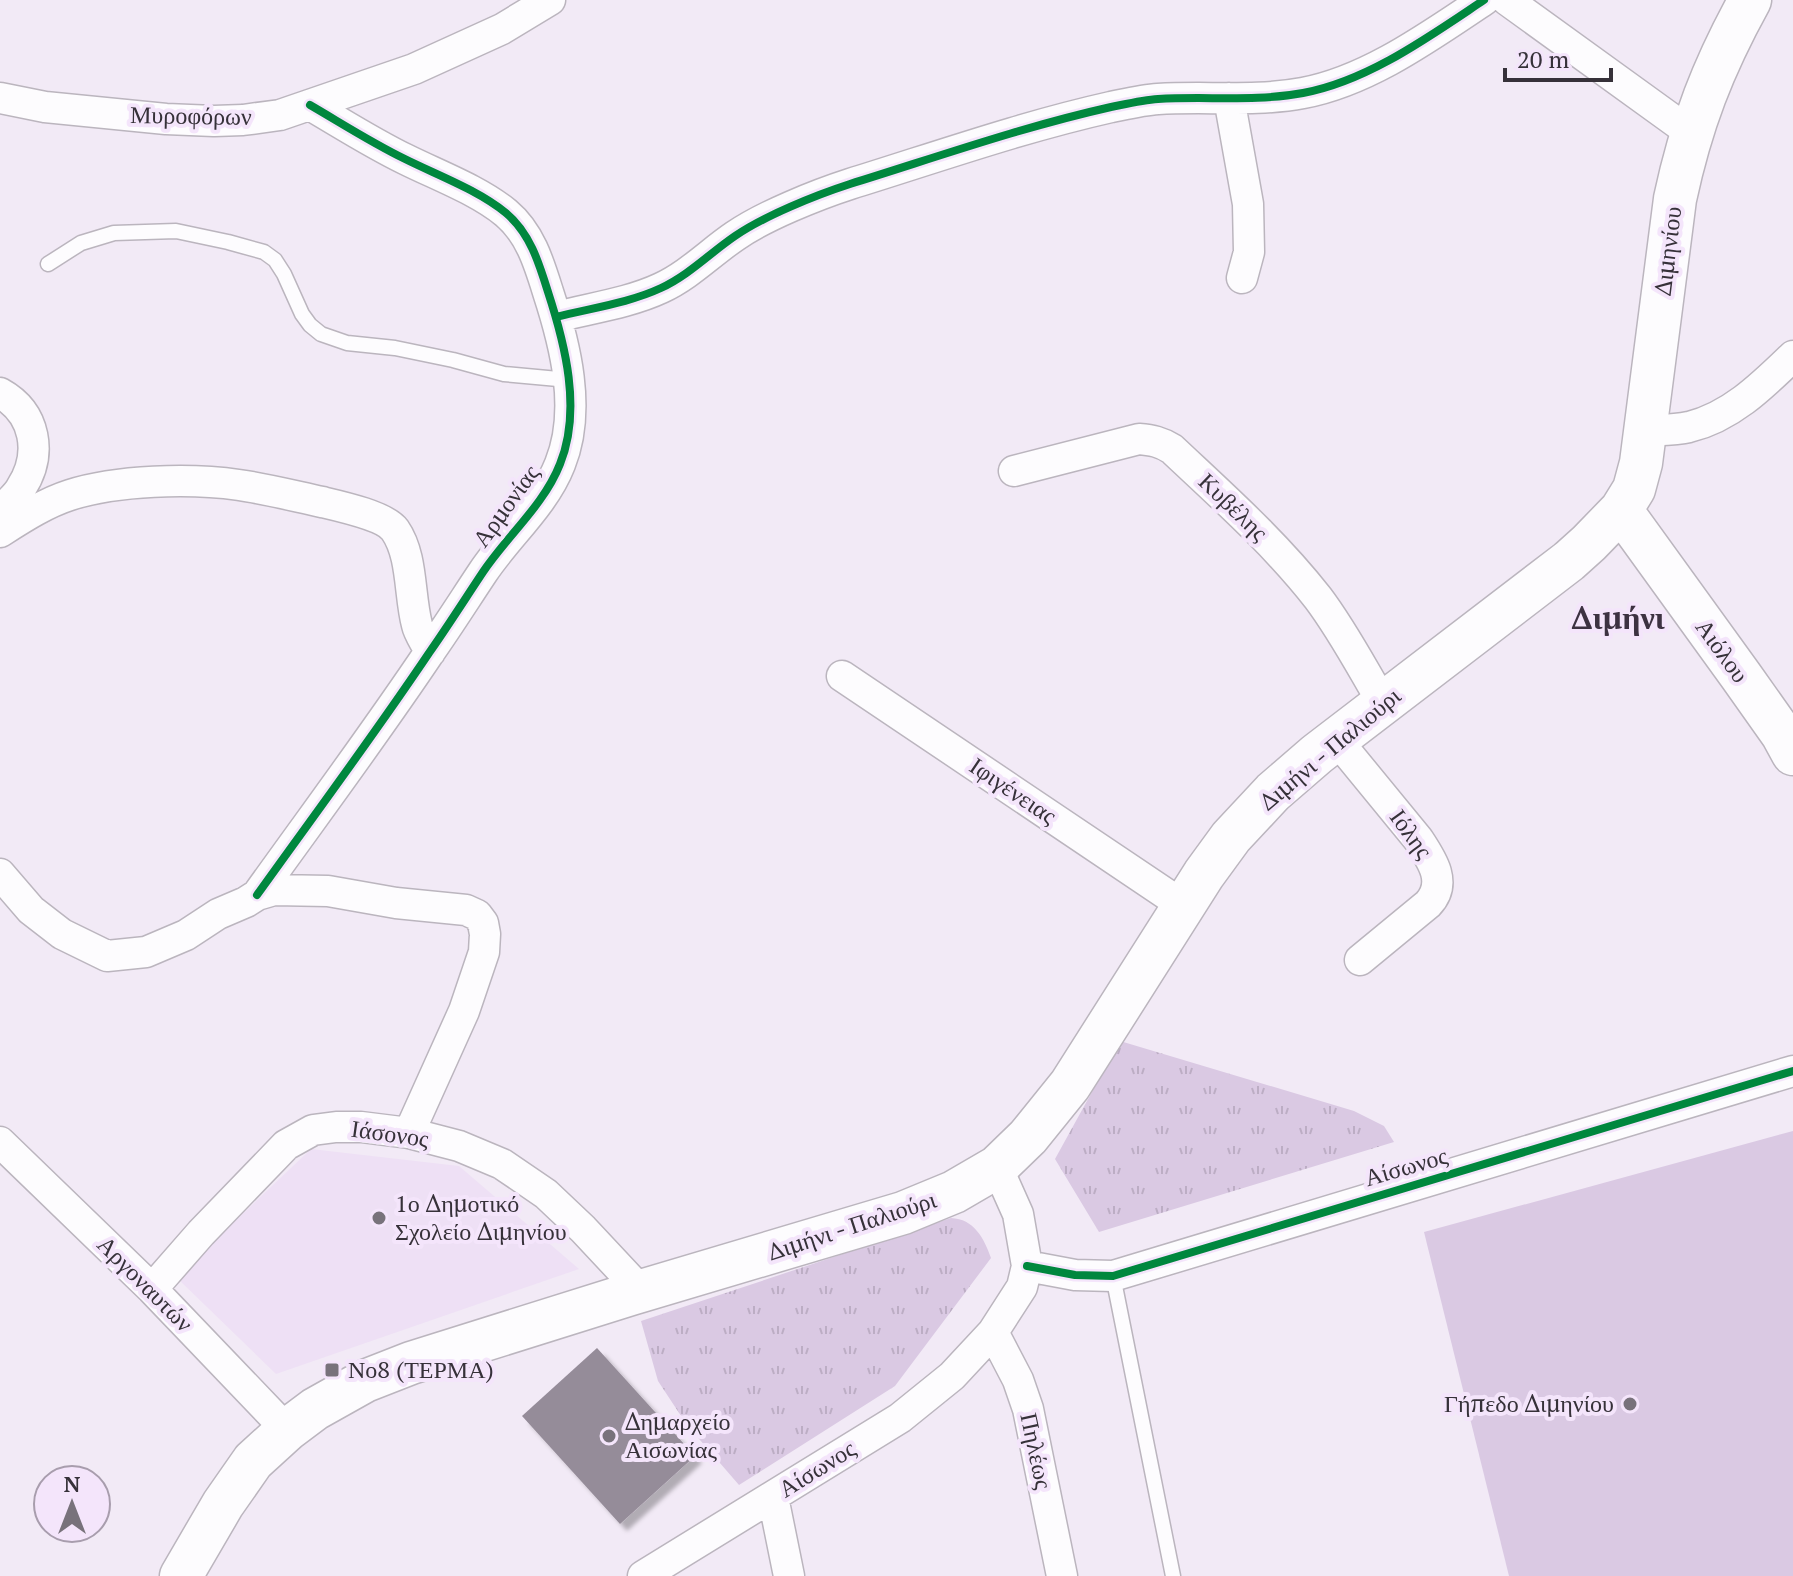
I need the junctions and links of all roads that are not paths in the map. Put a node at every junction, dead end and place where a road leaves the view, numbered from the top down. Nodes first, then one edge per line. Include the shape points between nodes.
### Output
1 (550, 0) edge
2 (1484, 0) edge
3 (1507, 0) edge
4 (1750, 0) edge
5 (0, 98) edge
6 (1229, 98) junction
7 (310, 105) junction
8 (1691, 133) junction
9 (48, 264) dead end
10 (1242, 278) dead end
11 (556, 317) junction
12 (1793, 356) edge
13 (569, 380) junction
14 (0, 393) edge
15 (1645, 431) junction
16 (1014, 471) dead end
17 (1621, 510) junction
18 (0, 512) edge
19 (0, 532) edge
20 (430, 652) junction
21 (842, 676) dead end
22 (1383, 703) junction
23 (1336, 739) junction
24 (1793, 754) edge
25 (0, 874) edge
26 (257, 895) junction
27 (1184, 906) junction
28 (1360, 960) dead end
29 (1793, 1071) edge
30 (409, 1133) junction
31 (0, 1142) edge
32 (997, 1167) junction
33 (1027, 1266) junction
34 (1113, 1276) junction
35 (152, 1289) junction
36 (641, 1291) junction
37 (993, 1332) junction
38 (287, 1430) junction
39 (773, 1497) junction
40 (192, 1572) edge
41 (643, 1576) edge
42 (789, 1576) edge
43 (1062, 1576) edge
44 (1173, 1576) edge

1 - 7 street, Μυροφόρων via 429,63
2 - 6 street via 1417,44 1321,89
3 - 8 street
4 - 8 main road, Διμηνίου via 1711,77
5 - 7 street, Μυροφόρων via 108,115 214,121 280,115
6 - 10 street via 1248,204 1249,252
6 - 11 street via 1154,99 1110,107 847,185 754,224 660,288
7 - 11 street, Αρμονίας via 507,213 528,239
8 - 15 main road, Διμηνίου via 1675,199
9 - 13 lane via 81,243 114,233 176,231 228,242 275,260 302,314 321,334 504,374
11 - 13 street, Αρμονίας
12 - 15 street via 1719,415 1686,428
13 - 20 street, Αρμονίας via 569,430 554,477
14 - 18 street via 23,410 33,437 31,469
15 - 17 main road, Διμηνίου via 1634,489
16 - 22 street, Κυβέλης via 1139,439 1172,449 1280,553 1319,600
17 - 22 main road, Διμήνι - Παλιούρι via 1569,561
17 - 24 main road, Αιόλου
19 - 20 street via 67,496 129,484 237,484 339,506 394,528 407,565 417,628
20 - 26 street, Αρμονίας
21 - 27 street, Ιφιγένειας
22 - 23 main road, Διμήνι - Παλιούρι
23 - 27 main road, Διμήνι - Παλιούρι via 1273,792 1231,837
23 - 28 street, Ιόλης via 1418,839 1438,884 1428,904
25 - 26 street via 31,910 62,934 107,956 146,952
26 - 30 street via 274,890 328,891 466,910 483,923 484,952 464,1011
27 - 32 main road, Διμήνι - Παλιούρι via 1070,1085
29 - 34 street, Αίσωνος
30 - 35 street, Ιάσονος via 336,1127 313,1130 286,1145
30 - 36 street, Ιάσονος via 502,1164 546,1194
31 - 35 street, Αργοναυτών
32 - 33 street via 1018,1214
32 - 36 main road, Διμήνι - Παλιούρι via 903,1213
33 - 34 street, Αίσωνος
33 - 37 street, Αίσωνος via 1022,1287
34 - 44 lane
35 - 38 street, Αργοναυτών
36 - 38 main road, Διμήνι - Παλιούρι via 365,1381
37 - 39 street, Αίσωνος via 926,1399
37 - 43 street, Πηλέως via 1028,1409
38 - 40 main road, Διμήνι - Παλιούρι via 253,1461 223,1504
39 - 41 street, Αίσωνος
39 - 42 street

